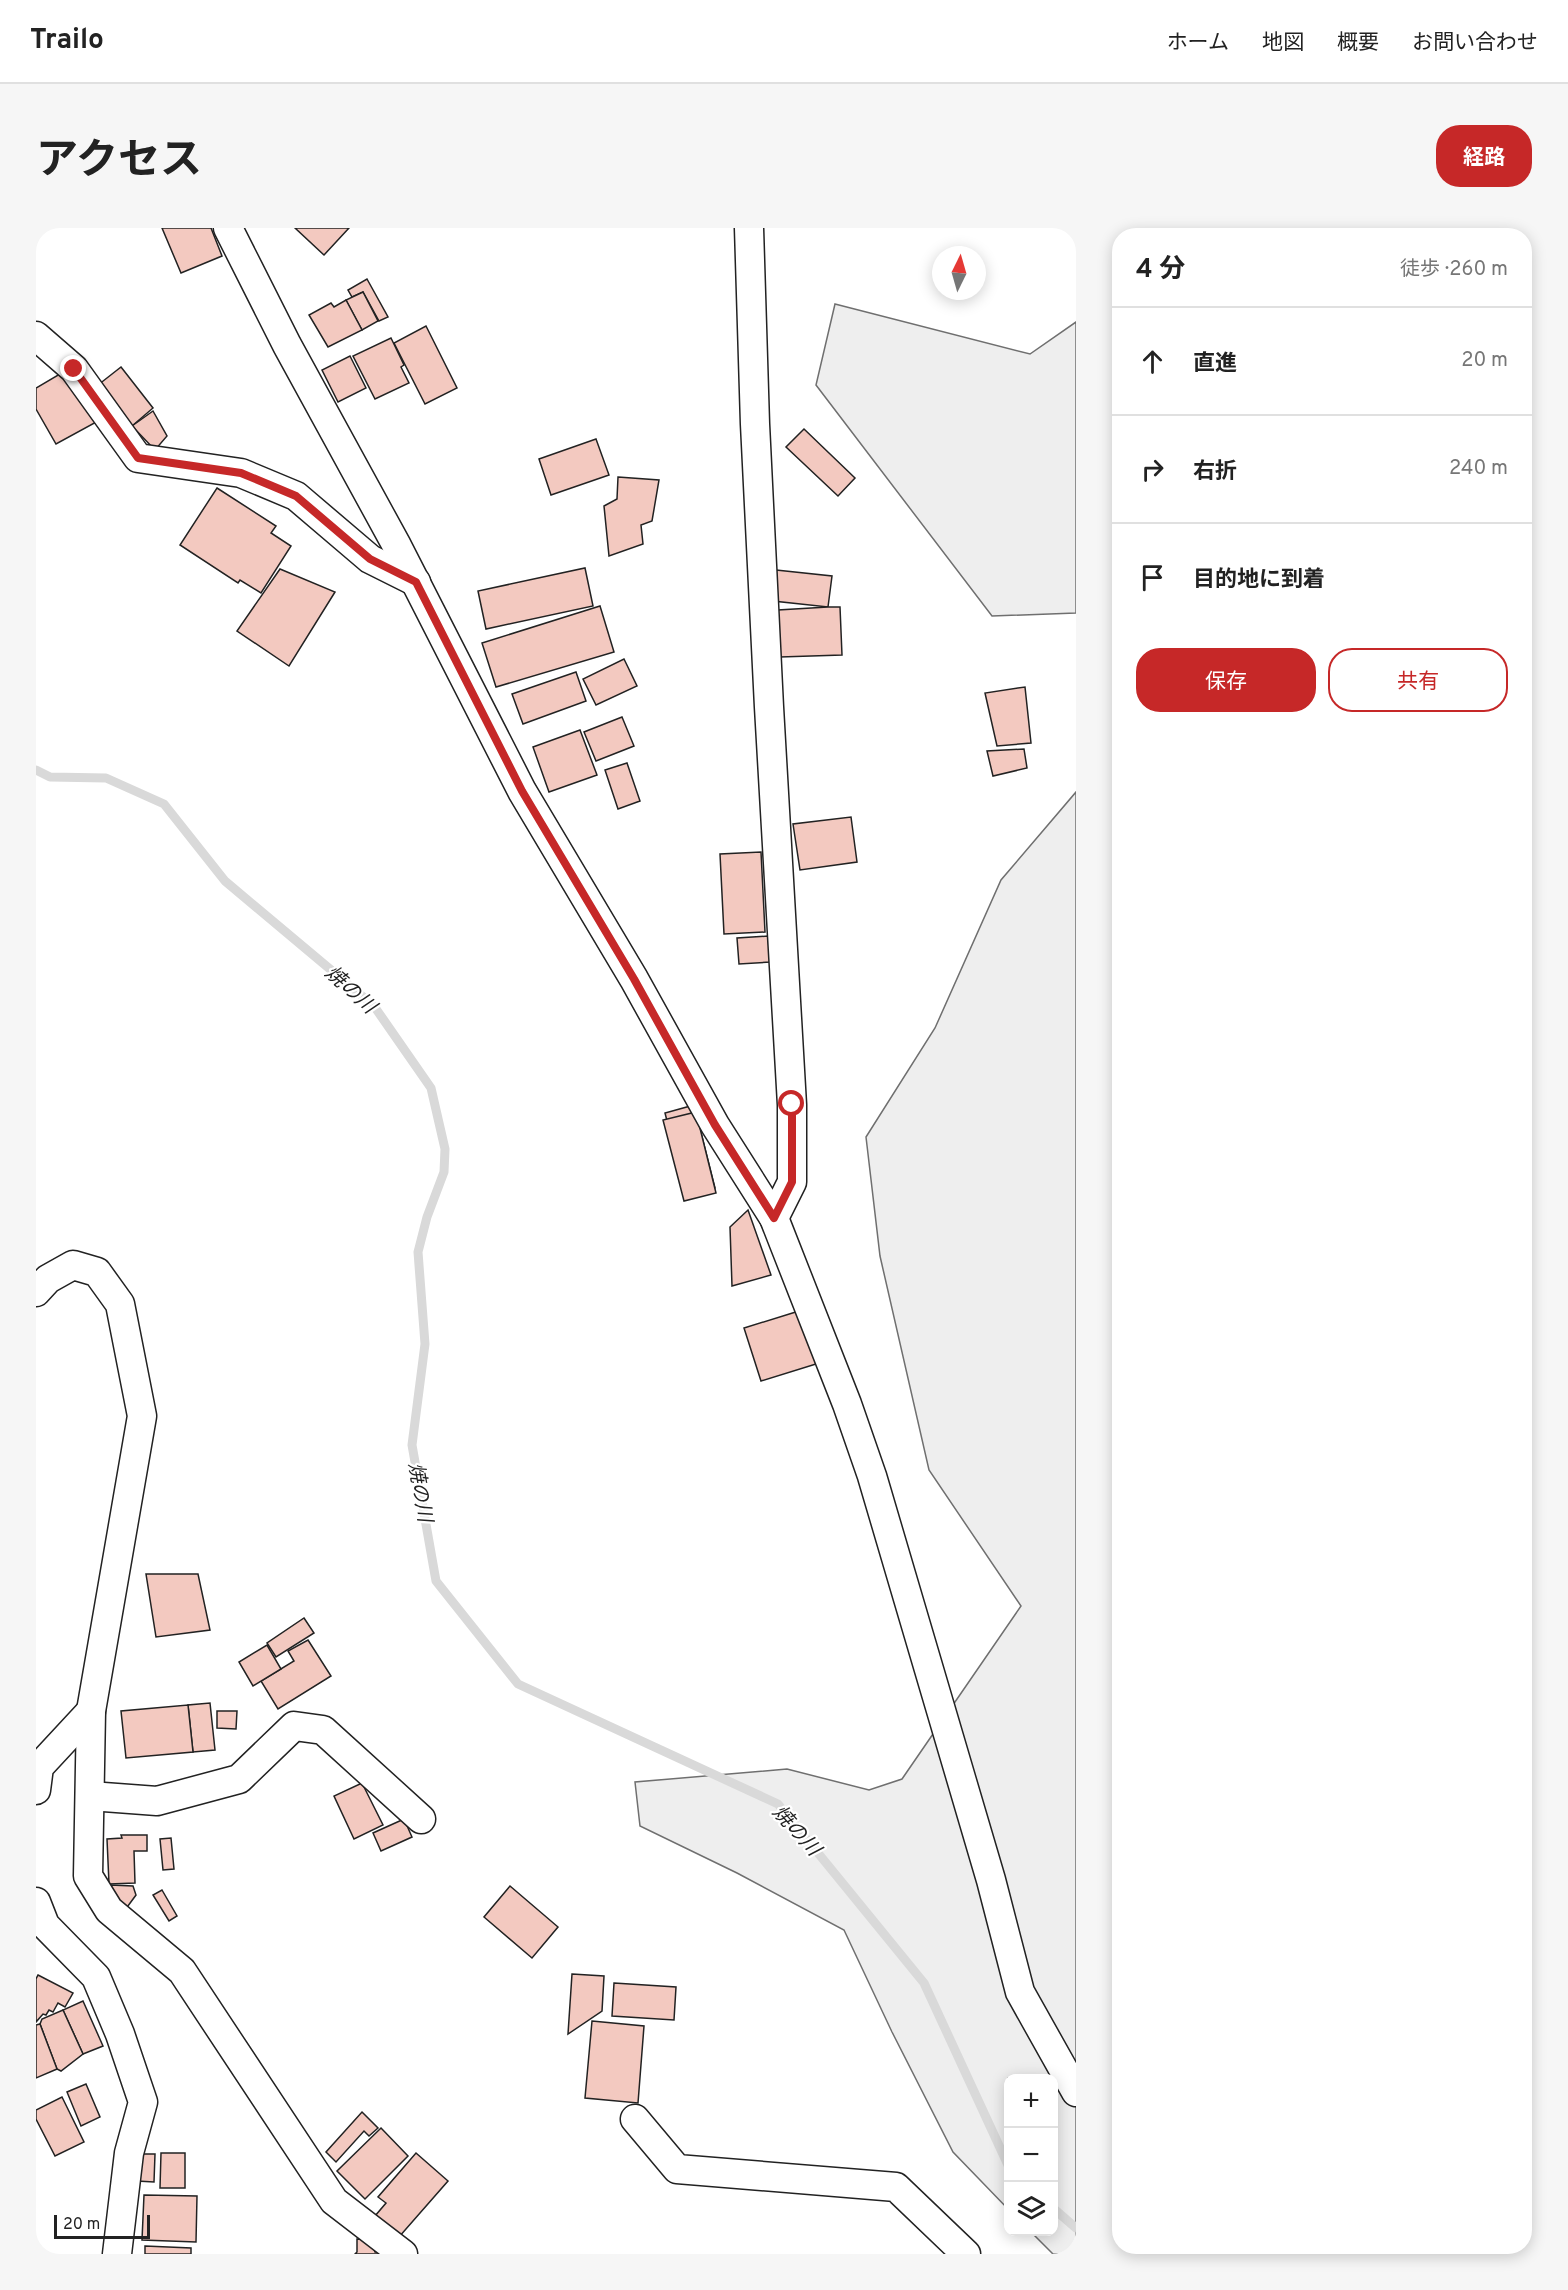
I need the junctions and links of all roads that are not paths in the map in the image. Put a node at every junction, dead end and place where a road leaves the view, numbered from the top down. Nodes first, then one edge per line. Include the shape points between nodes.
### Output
1 (228, 228) edge
2 (749, 228) edge
3 (36, 336) edge
4 (416, 582) junction
5 (774, 1218) junction
6 (36, 1292) edge
7 (91, 1711) junction
8 (36, 1790) edge
9 (90, 1796) junction
10 (421, 1819) dead end
11 (36, 1902) edge
12 (1076, 2092) edge
13 (635, 2119) dead end
14 (117, 2254) edge
15 (403, 2254) edge
16 (966, 2254) edge

1 - 4 street
2 - 5 street via 767,683 792,1104 792,1182
3 - 4 street via 74,369 138,458 241,473 296,496 370,559
4 - 5 street via 522,791 715,1125
5 - 12 street via 872,1476 991,1880 1020,1992
6 - 7 street via 48,1279 73,1266 97,1272 120,1304 142,1416
7 - 8 street via 39,1767
7 - 9 street
9 - 10 street via 157,1802 239,1779 294,1726 323,1730
9 - 15 street via 88,1876 109,1910 182,1971 334,2201
11 - 14 street via 45,1925 96,1977 143,2102 129,2153
13 - 16 street via 677,2169 896,2187

